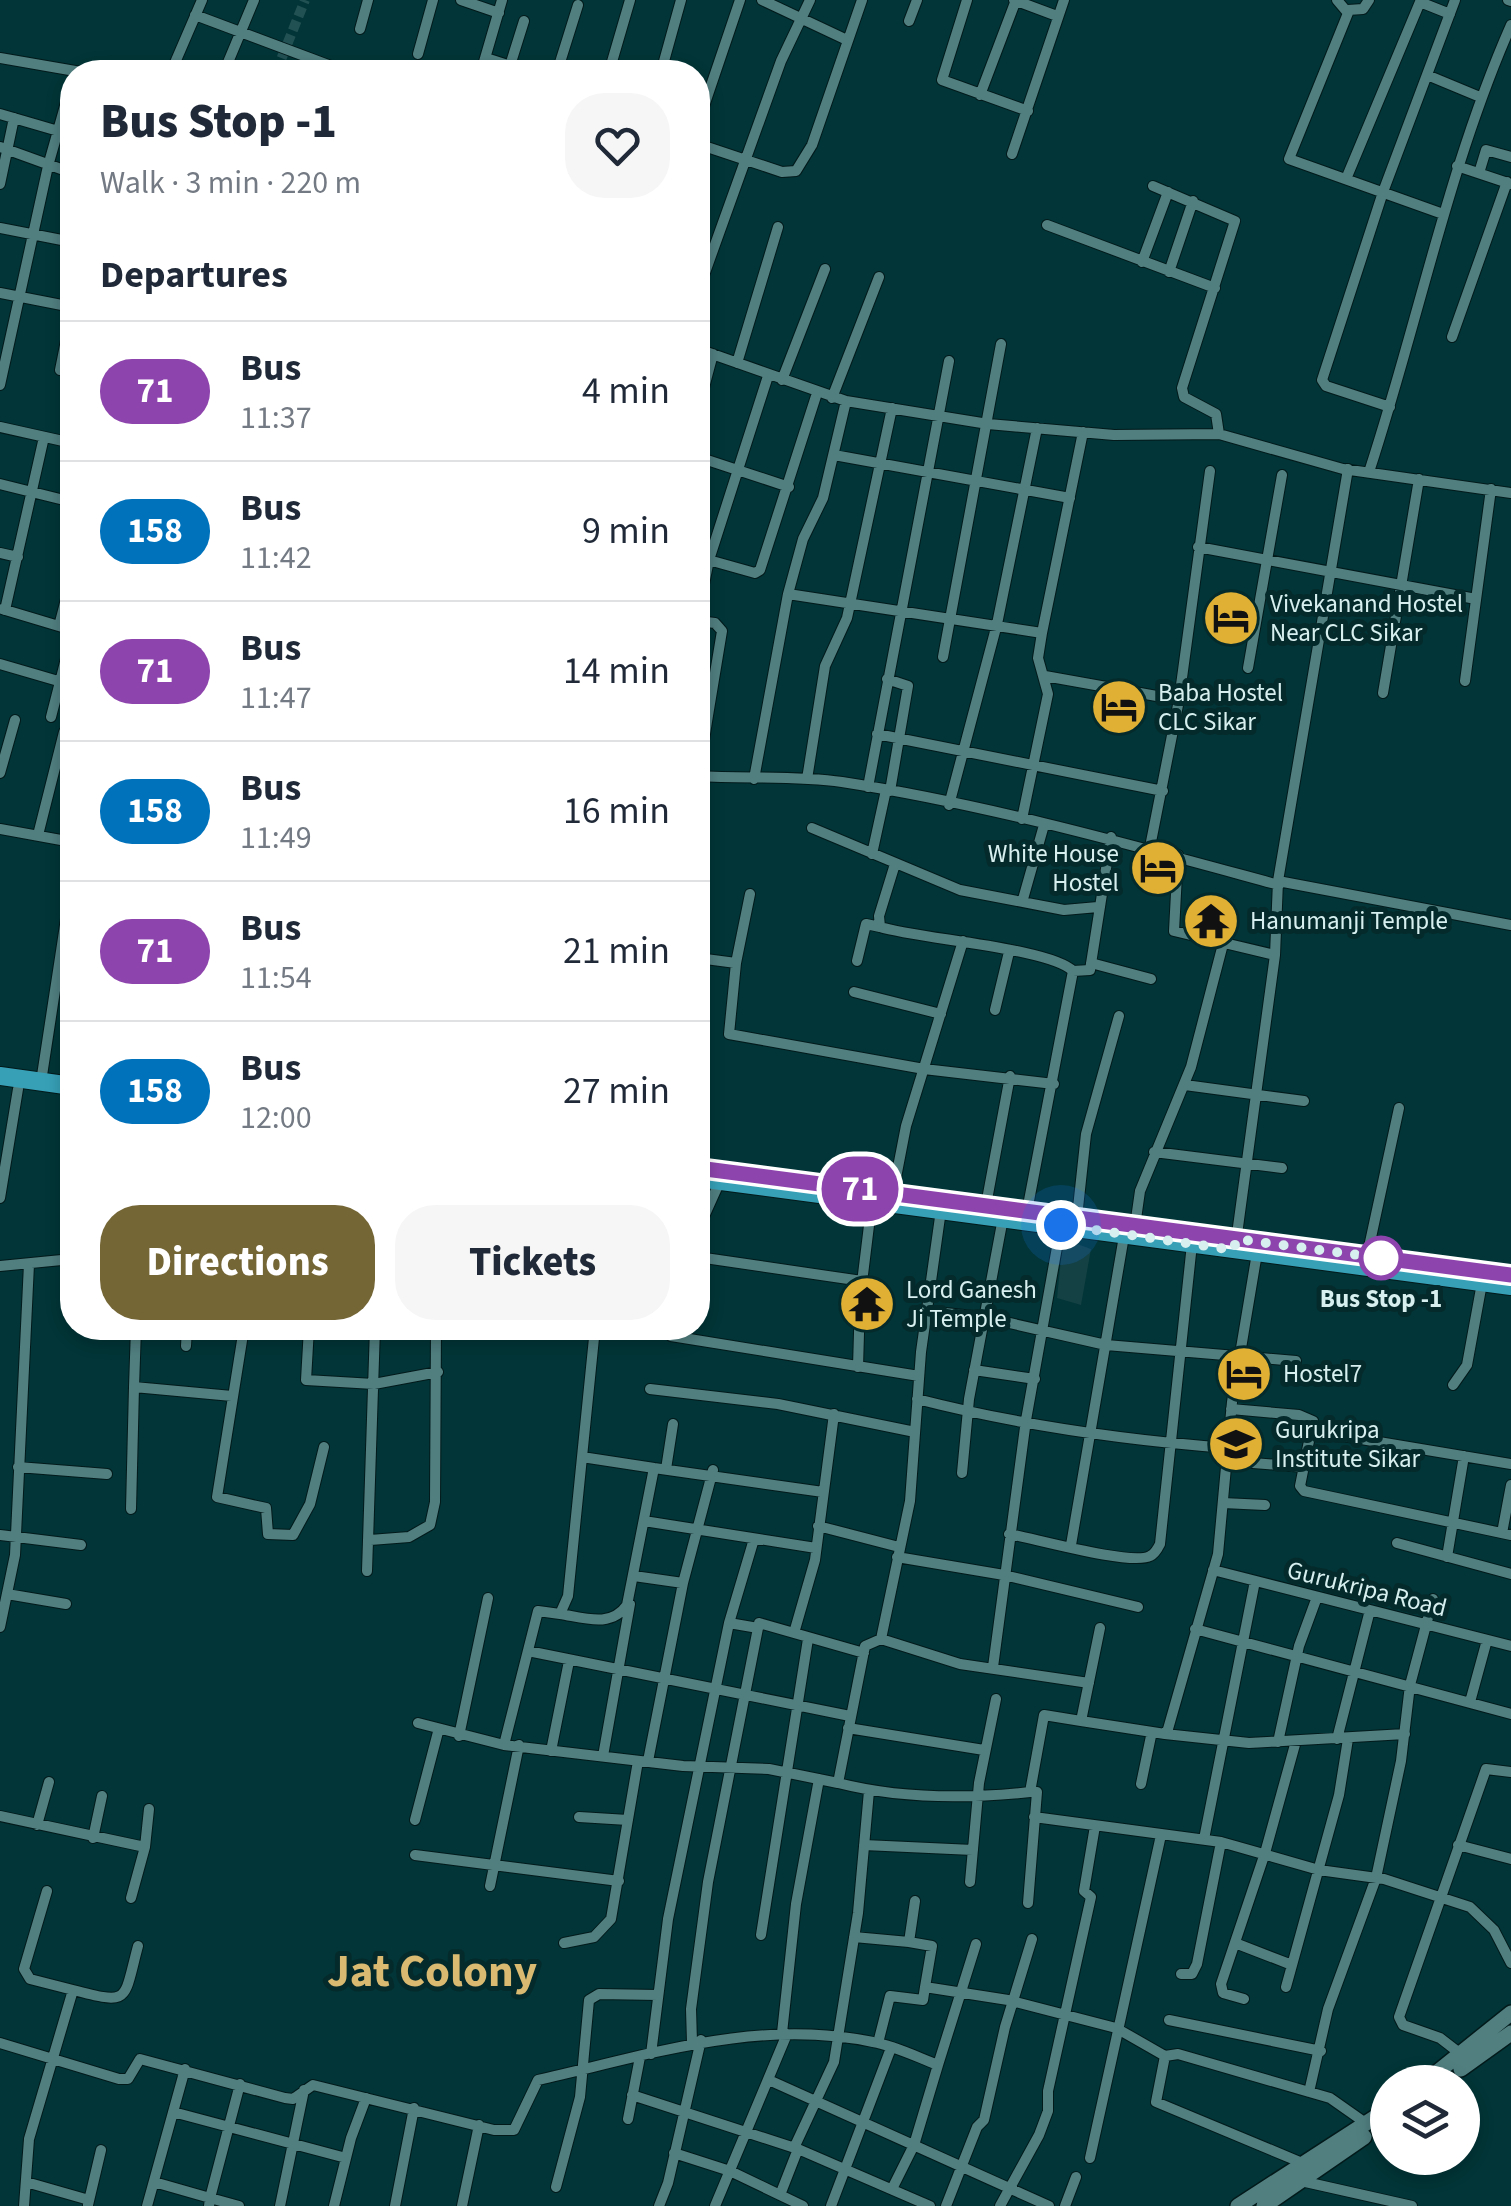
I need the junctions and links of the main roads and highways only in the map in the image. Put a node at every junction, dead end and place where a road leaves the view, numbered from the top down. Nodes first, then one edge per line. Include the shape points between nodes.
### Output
1 (0, 1076) edge
2 (60, 1084) edge
3 (9, 1088) edge
4 (60, 1094) edge
5 (710, 1170) edge
6 (710, 1180) edge
7 (1069, 1221) junction
8 (1129, 1231) junction
9 (1235, 1244) junction
10 (1511, 1275) edge
11 (1511, 1286) edge

1 - 2 main road
3 - 4 main road
5 - 7 main road
6 - 7 main road
7 - 8 main road
8 - 9 main road
8 - 9 main road via 1192,1244
9 - 10 main road
9 - 11 main road

